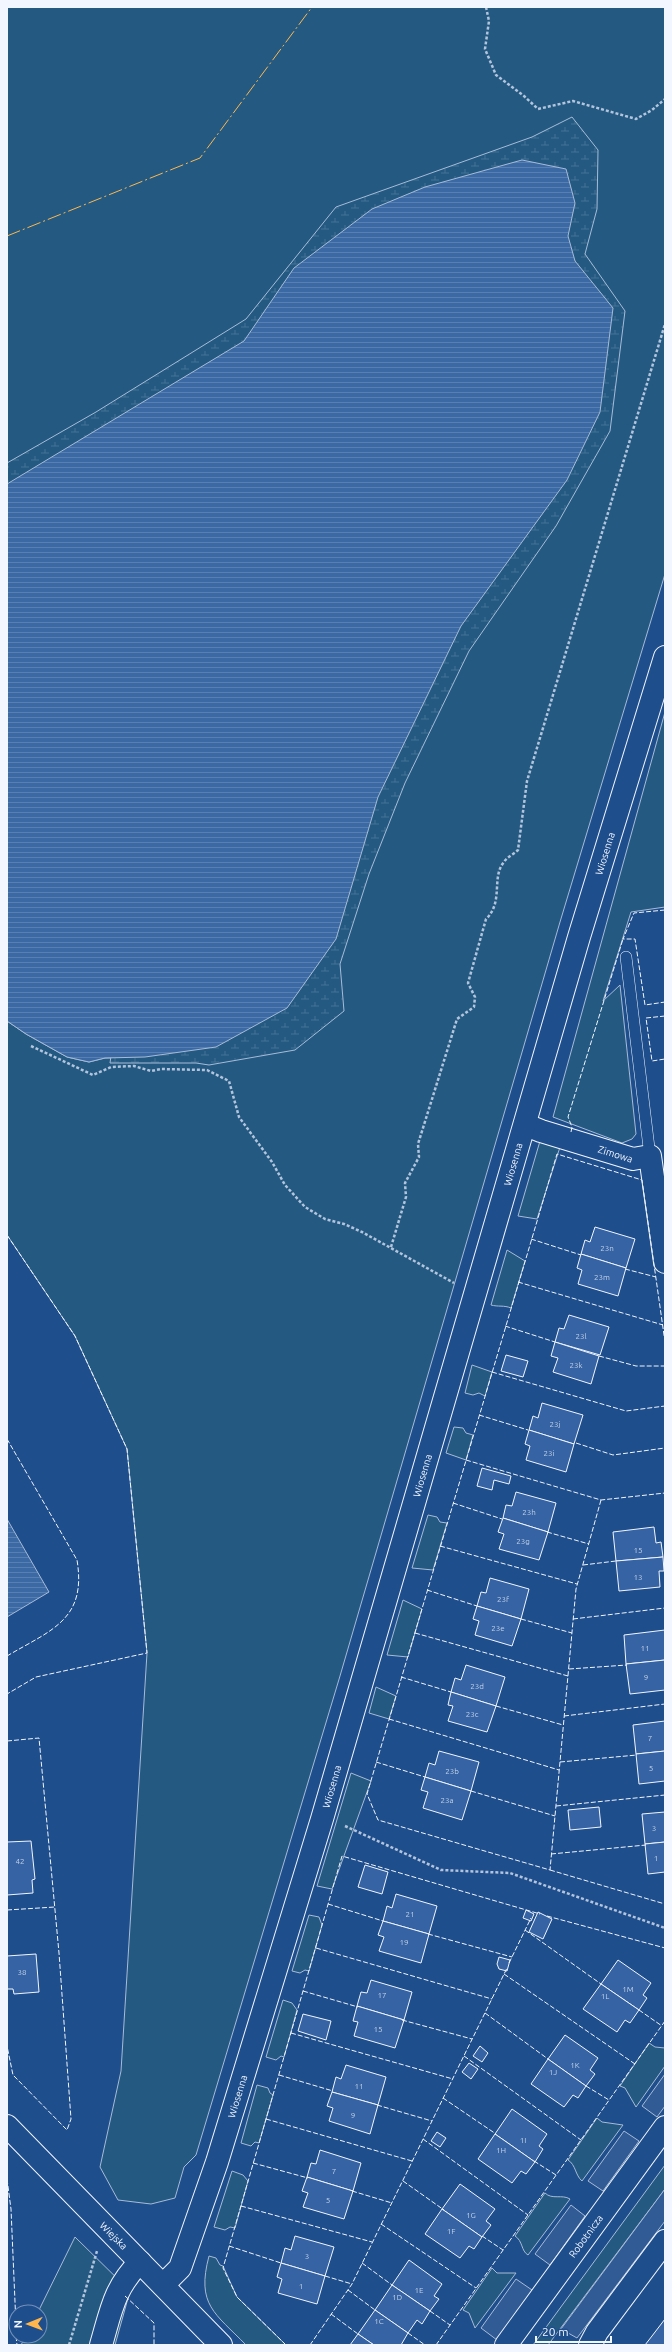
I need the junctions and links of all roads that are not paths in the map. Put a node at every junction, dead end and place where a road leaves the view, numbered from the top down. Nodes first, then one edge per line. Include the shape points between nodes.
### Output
1 (665, 658) edge
2 (626, 957) dead end
3 (526, 1125) junction
4 (650, 1156) junction
5 (665, 1262) edge
6 (7, 2126) edge
7 (665, 2127) edge
8 (665, 2241) edge
9 (140, 2262) junction
10 (163, 2285) junction
11 (101, 2345) edge
12 (221, 2345) edge
13 (506, 2345) edge
14 (590, 2345) edge

1 - 3 street, Wiosenna via 579,937
2 - 4 lane
3 - 4 street, Zimowa via 541,1132 633,1159
3 - 10 street, Wiosenna via 322,1819 210,2184 180,2268
4 - 5 street
6 - 9 street, Wiejska
7 - 13 street, Robotnicza
8 - 14 street
9 - 10 street, Wiejska
9 - 11 street via 125,2277 116,2293
10 - 12 street, Wiejska

